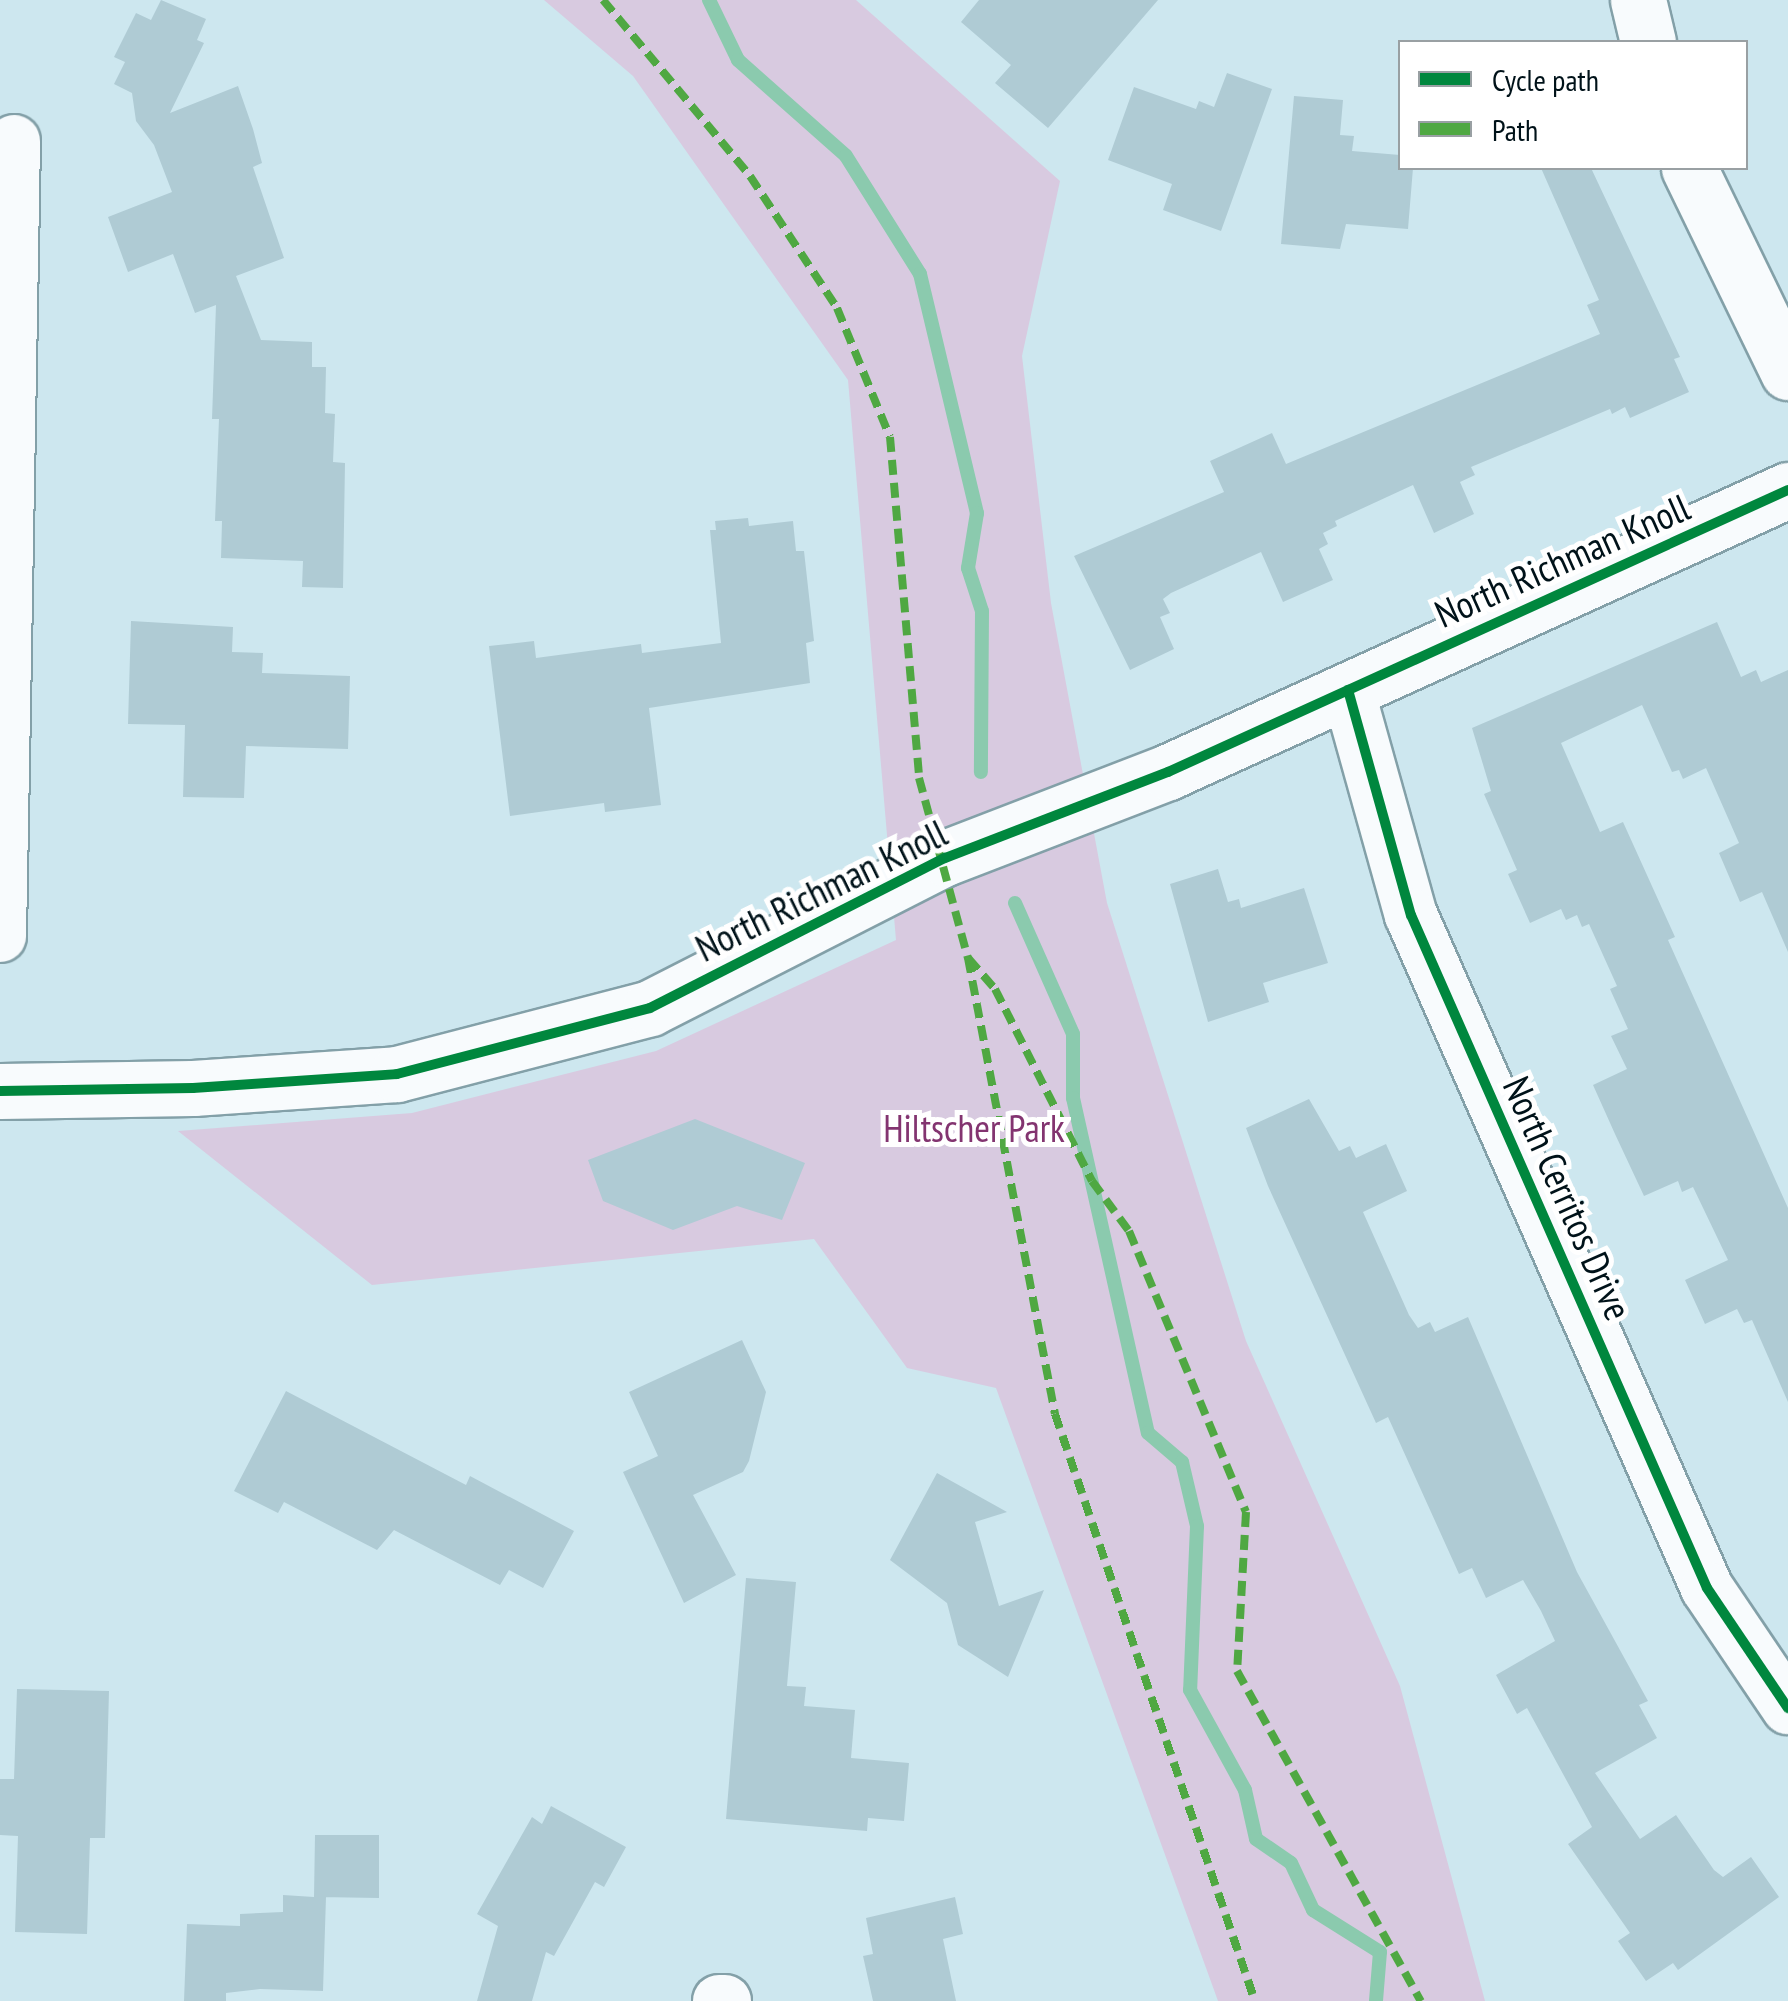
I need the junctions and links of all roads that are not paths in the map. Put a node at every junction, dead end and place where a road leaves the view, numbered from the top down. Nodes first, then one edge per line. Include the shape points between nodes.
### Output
1 (1638, 0) edge
2 (1648, 40) edge
3 (14, 140) dead end
4 (1689, 170) edge
5 (1788, 372) edge
6 (1788, 490) edge
7 (1348, 690) junction
8 (0, 936) edge
9 (0, 1091) edge
10 (1788, 1708) edge

1 - 2 street
3 - 8 street
4 - 5 street
6 - 7 street, North Richman Knoll
7 - 9 street, North Richman Knoll via 1168,772 945,858 650,1008 397,1074 193,1088
7 - 10 street, North Cerritos Drive via 1411,915 1708,1588

